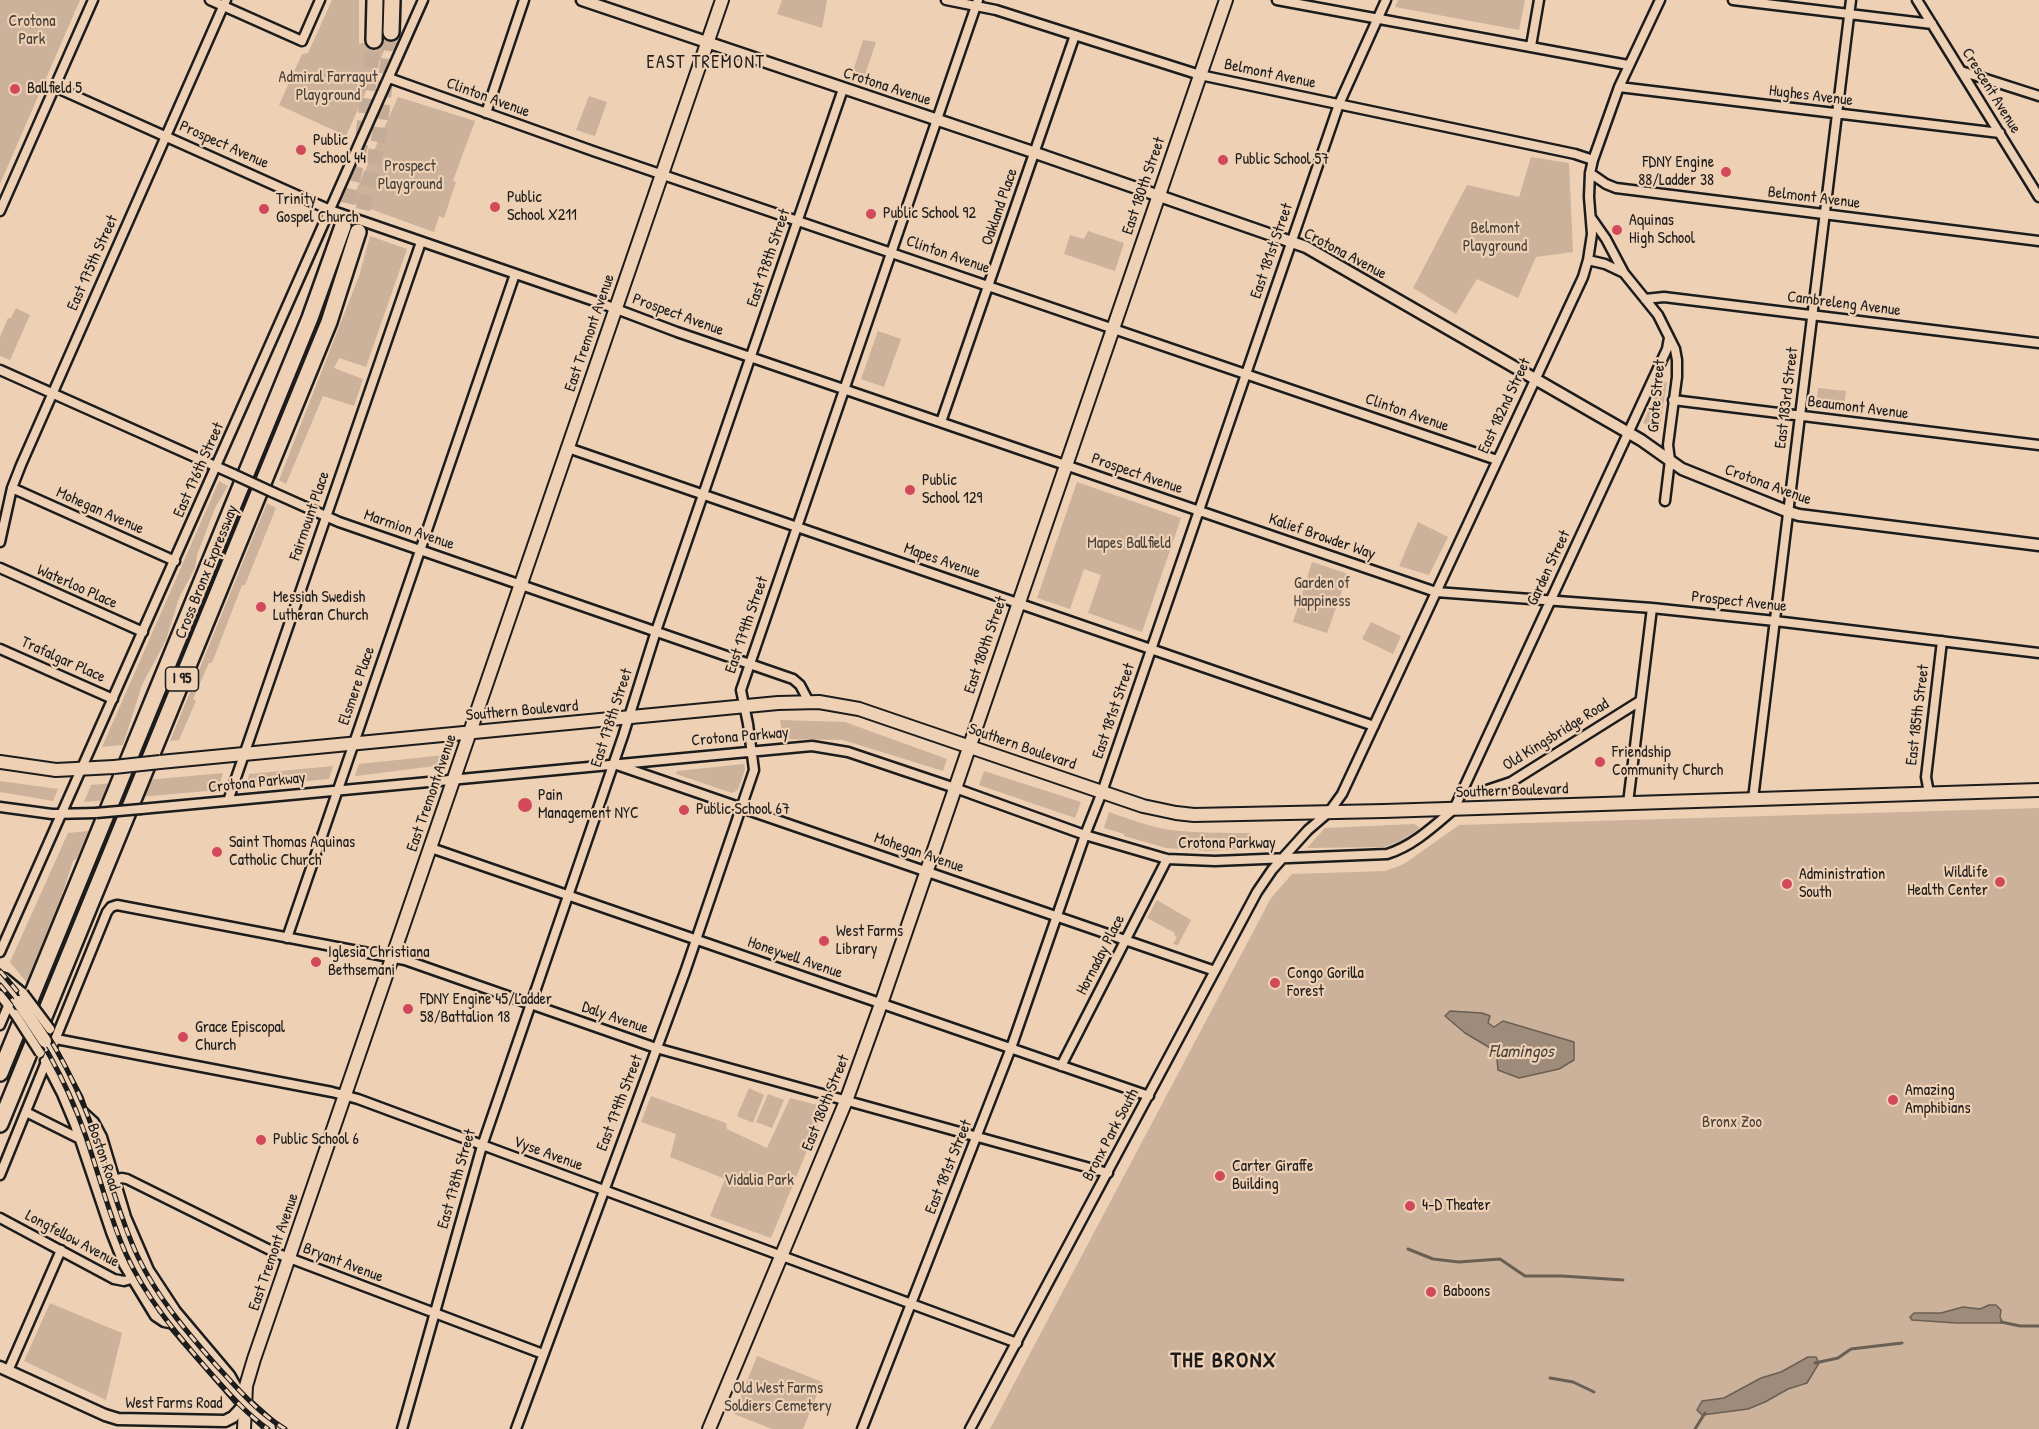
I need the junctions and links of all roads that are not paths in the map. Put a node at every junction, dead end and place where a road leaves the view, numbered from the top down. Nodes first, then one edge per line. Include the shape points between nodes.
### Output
1 (93, 0) edge
2 (210, 0) edge
3 (320, 0) edge
4 (375, 0) edge
5 (392, 0) edge
6 (423, 0) edge
7 (524, 0) edge
8 (582, 0) edge
9 (722, 0) edge
10 (946, 0) edge
11 (1226, 0) edge
12 (1277, 0) edge
13 (1386, 0) edge
14 (1539, 0) edge
15 (1660, 0) edge
16 (1733, 0) edge
17 (1851, 0) edge
18 (1917, 0) edge
19 (224, 3) edge
20 (977, 3) edge
21 (1849, 15) junction
22 (1378, 18) junction
23 (1932, 24) junction
24 (391, 32) tunnel mouth
25 (1075, 35) junction
26 (374, 40) tunnel mouth
27 (708, 43) junction
28 (1531, 46) junction
29 (1628, 65) junction
30 (1960, 70) junction
31 (1200, 75) junction
32 (389, 78) junction
33 (55, 87) junction
34 (1618, 87) junction
35 (843, 89) junction
36 (2039, 96) edge
37 (1339, 104) junction
38 (486, 113) junction
39 (1837, 115) junction
40 (937, 120) junction
41 (2000, 133) junction
42 (166, 136) junction
43 (1035, 153) junction
44 (1593, 159) junction
45 (1590, 173) junction
46 (662, 174) junction
47 (1158, 196) junction
48 (2039, 197) edge
49 (330, 210) junction
50 (0, 211) edge
51 (1825, 215) junction
52 (1592, 219) junction
53 (798, 220) junction
54 (343, 226) tunnel mouth
55 (358, 232) tunnel mouth
56 (2039, 241) edge
57 (421, 242) junction
58 (1291, 242) junction
59 (892, 252) junction
60 (1588, 260) junction
61 (1624, 273) junction
62 (515, 274) junction
63 (989, 285) junction
64 (1645, 299) junction
65 (616, 309) junction
66 (1812, 316) junction
67 (1113, 328) junction
68 (1669, 338) junction
69 (2039, 343) edge
70 (751, 357) junction
71 (0, 370) edge
72 (1245, 373) junction
73 (1534, 379) junction
74 (844, 389) junction
75 (52, 393) junction
76 (1673, 400) junction
77 (1800, 416) junction
78 (941, 422) junction
79 (1628, 433) junction
80 (2039, 445) edge
81 (568, 448) junction
82 (1497, 460) junction
83 (1670, 460) junction
84 (1066, 466) junction
85 (216, 467) junction
86 (12, 488) junction
87 (703, 495) junction
88 (1665, 501) dead end
89 (1198, 511) junction
90 (1789, 512) junction
91 (326, 516) junction
92 (797, 527) junction
93 (0, 542) edge
94 (2039, 545) edge
95 (420, 550) junction
96 (175, 561) junction
97 (0, 568) edge
98 (522, 584) junction
99 (1436, 592) junction
100 (1550, 601) junction
101 (1018, 604) junction
102 (1652, 608) junction
103 (1775, 621) junction
104 (656, 631) junction
105 (143, 632) junction
106 (1942, 641) junction
107 (0, 649) edge
108 (1151, 649) junction
109 (2039, 653) edge
110 (750, 664) junction
111 (113, 699) junction
112 (1640, 701) junction
113 (809, 702) junction
114 (745, 706) junction
115 (628, 718) junction
116 (1374, 726) junction
117 (470, 732) junction
118 (353, 743) junction
119 (969, 747) junction
120 (752, 751) junction
121 (244, 754) junction
122 (0, 762) edge
123 (613, 764) junction
124 (82, 769) junction
125 (455, 778) junction
126 (955, 788) junction
127 (338, 790) junction
128 (1487, 790) dead end
129 (2039, 790) edge
130 (1102, 792) junction
131 (1929, 793) junction
132 (1753, 799) junction
133 (228, 801) junction
134 (1628, 803) junction
135 (0, 807) edge
136 (741, 808) junction
137 (1454, 809) junction
138 (1329, 812) junction
139 (62, 814) junction
140 (1084, 835) junction
141 (431, 848) junction
142 (1284, 858) junction
143 (1167, 859) junction
144 (927, 872) junction
145 (568, 896) junction
146 (1056, 916) junction
147 (287, 939) junction
148 (696, 939) junction
149 (1125, 940) junction
150 (0, 951) edge
151 (393, 958) junction
152 (1215, 971) junction
153 (0, 976) edge
154 (0, 995) edge
155 (16, 1004) junction
156 (881, 1004) junction
157 (530, 1005) junction
158 (0, 1025) edge
159 (48, 1043) junction
160 (656, 1048) junction
161 (1011, 1048) junction
162 (46, 1063) junction
163 (1061, 1066) junction
164 (0, 1073) edge
165 (345, 1095) junction
166 (1149, 1096) junction
167 (846, 1101) junction
168 (81, 1110) junction
169 (26, 1112) junction
170 (0, 1124) edge
171 (977, 1137) junction
172 (80, 1139) junction
173 (482, 1146) junction
174 (95, 1167) junction
175 (1108, 1173) junction
176 (0, 1175) edge
177 (110, 1181) junction
178 (603, 1190) junction
179 (0, 1218) edge
180 (61, 1250) junction
181 (781, 1256) junction
182 (289, 1258) junction
183 (131, 1279) junction
184 (910, 1305) junction
185 (434, 1313) junction
186 (174, 1324) junction
187 (1017, 1343) junction
188 (543, 1354) junction
189 (4, 1369) edge
190 (245, 1404) junction
191 (271, 1427) edge
192 (244, 1429) edge
193 (402, 1429) edge
194 (516, 1429) edge
195 (709, 1429) edge
196 (862, 1429) edge
197 (970, 1429) edge

1 - 33 street
2 - 19 street
3 - 19 street via 302,41
4 - 26 highway
5 - 24 highway
6 - 32 street, East 176th Street
7 - 38 street
8 - 27 street, Crotona Avenue
9 - 27 main road, East Tremont Avenue
10 - 20 street, Belmont Avenue
11 - 31 main road, East 180th Street
12 - 22 street
13 - 22 street, East 181st Street
14 - 28 street
15 - 29 street, East 182nd Street
16 - 21 street
17 - 21 street, East 183rd Street
18 - 23 street, Crescent Avenue
19 - 42 street, East 175th Street
20 - 25 street, Belmont Avenue
20 - 40 street, East 179th Street
21 - 23 street
21 - 39 street, East 183rd Street
22 - 28 street
22 - 37 street, East 181st Street
23 - 30 street, Crescent Avenue
25 - 31 street, Belmont Avenue
25 - 43 street, Oakland Place
27 - 35 street, Crotona Avenue
27 - 46 main road, East Tremont Avenue
28 - 29 street
29 - 34 street, East 182nd Street
30 - 36 street
30 - 41 street, Crescent Avenue
31 - 37 street, Belmont Avenue
31 - 47 main road, East 180th Street
32 - 38 street, Clinton Avenue
32 - 49 street, East 176th Street
33 - 42 street, Prospect Avenue
33 - 50 street
34 - 39 street, Hughes Avenue
34 - 44 street, East 182nd Street
35 - 40 street, Crotona Avenue
35 - 53 street, East 178th Street
37 - 44 street, Belmont Avenue
37 - 58 street, East 181st Street
38 - 46 street, Clinton Avenue
39 - 41 street, Hughes Avenue
39 - 51 street, East 183rd Street
40 - 43 street, Crotona Avenue
40 - 59 street, East 179th Street
41 - 48 street, Crescent Avenue
42 - 49 street, Prospect Avenue
42 - 75 street, East 175th Street
43 - 47 street, Crotona Avenue
43 - 63 street, Oakland Place
44 - 45 street, East 182nd Street
45 - 51 street, Belmont Avenue via 1616,188
45 - 52 street, East 182nd Street via 1588,197
46 - 53 street, Clinton Avenue
46 - 65 main road, East Tremont Avenue
47 - 58 street, Crotona Avenue
47 - 67 main road, East 180th Street
49 - 57 street, Prospect Avenue
49 - 85 street, East 176th Street
51 - 56 street, Belmont Avenue
51 - 66 street, East 183rd Street
52 - 60 street, East 182nd Street
52 - 61 street, Grote Street
53 - 59 street, Clinton Avenue
53 - 70 street, East 178th Street
54 - 164 highway, Cross Bronx Expressway / I 95 via 310,318
55 - 170 highway, Cross Bronx Expressway / I 95 via 329,322
57 - 62 street, Prospect Avenue
57 - 91 street, Fairmount Place
58 - 72 street, East 181st Street
58 - 73 street, Crotona Avenue via 1306,247
59 - 63 street, Clinton Avenue
59 - 74 street, East 179th Street
60 - 61 street, Grote Street
60 - 73 street, East 182nd Street
61 - 64 street, Grote Street
62 - 65 street, Prospect Avenue
62 - 95 street, Elsmere Place
63 - 67 street, Clinton Avenue
63 - 78 street, Oakland Place
64 - 66 street, Cambreleng Avenue via 1664,297
64 - 68 street, Grote Street
65 - 70 street, Prospect Avenue
65 - 81 main road, East Tremont Avenue
66 - 69 street, Cambreleng Avenue
66 - 77 street, East 183rd Street
67 - 72 street, Clinton Avenue
67 - 84 main road, East 180th Street
68 - 76 street, Grote Street via 1677,360
68 - 79 street, Garden Street
70 - 74 street, Prospect Avenue
70 - 87 street, East 178th Street
71 - 75 street, Marmion Avenue
72 - 82 street, Clinton Avenue
72 - 89 street, East 181st Street
73 - 79 street, Crotona Avenue
73 - 82 street, East 182nd Street
74 - 78 street, Prospect Avenue
74 - 92 street, East 179th Street
75 - 85 street, Marmion Avenue
75 - 86 street, East 175th Street
76 - 77 street, Beaumont Avenue
76 - 83 street, Grote Street
77 - 80 street, Beaumont Avenue
77 - 90 street, East 183rd Street
78 - 84 street, Prospect Avenue
79 - 83 street, Crotona Avenue
79 - 100 street, Garden Street
81 - 87 street, Mapes Avenue
81 - 98 main road, East Tremont Avenue
82 - 99 street, East 182nd Street
83 - 88 street, Grote Street
83 - 90 street, Crotona Avenue via 1682,469
84 - 89 street, Prospect Avenue
84 - 101 main road, East 180th Street
85 - 91 street, Marmion Avenue, bridge
85 - 96 street, East 176th Street
86 - 93 street, East 175th Street
86 - 96 street, Mohegan Avenue
87 - 92 street, Mapes Avenue
87 - 104 street, East 178th Street
89 - 99 street, Kalief Browder Way
89 - 108 street, East 181st Street
90 - 94 street, Crotona Avenue
90 - 103 street, East 183rd Street
91 - 95 street, Marmion Avenue
91 - 121 street, Fairmount Place
92 - 101 street, Mapes Avenue
92 - 110 street, East 179th Street
95 - 98 street, Marmion Avenue
95 - 118 street, Elsmere Place
96 - 105 street, East 176th Street
97 - 105 street, Waterloo Place
98 - 104 street, Marmion Avenue
98 - 117 main road, East Tremont Avenue
99 - 100 street, Prospect Avenue
99 - 116 street, East 182nd Street
100 - 102 street, Prospect Avenue
100 - 137 street, Garden Street
101 - 108 street, Mapes Avenue
101 - 119 main road, East 180th Street
102 - 103 street, Prospect Avenue
102 - 112 street
103 - 106 street, Prospect Avenue
103 - 132 street, East 183rd Street
104 - 110 street, Marmion Avenue
104 - 115 street, East 178th Street
105 - 111 street, East 176th Street
106 - 109 street, Prospect Avenue
106 - 131 street, East 185th Street via 1926,777
107 - 111 street, Trafalgar Place
108 - 116 street, Mapes Avenue
108 - 130 street, East 181st Street
110 - 113 street, Marmion Avenue via 796,681
110 - 114 street, East 179th Street via 741,690
111 - 124 street, East 176th Street
112 - 128 street, Old Kingsbridge Road via 1511,782
112 - 134 street
113 - 114 main road, Southern Boulevard
113 - 119 main road, Southern Boulevard via 850,706
114 - 115 main road, Southern Boulevard
114 - 120 street, East 179th Street
115 - 117 main road, Southern Boulevard
115 - 123 street, East 178th Street
116 - 138 street, East 182nd Street via 1342,794
117 - 118 main road, Southern Boulevard
117 - 125 main road, East Tremont Avenue
118 - 121 main road, Southern Boulevard
118 - 127 street, Elsmere Place
119 - 126 main road, East 180th Street
119 - 130 main road, Southern Boulevard
120 - 123 street, Crotona Parkway
120 - 126 street, Crotona Parkway via 822,747
120 - 136 street, East 179th Street via 754,770
121 - 124 main road, Southern Boulevard, bridge
121 - 133 street, Fairmount Place
122 - 124 main road, Southern Boulevard
123 - 125 street, Crotona Parkway
123 - 136 street, Mohegan Avenue
123 - 145 street, East 178th Street
124 - 139 street, East 176th Street
125 - 127 street, Crotona Parkway
125 - 141 main road, East Tremont Avenue
126 - 140 street, Crotona Parkway
126 - 144 main road, East 180th Street
127 - 133 street, Crotona Parkway
127 - 147 street, Elsmere Place
129 - 131 main road, Southern Boulevard
130 - 138 main road, Southern Boulevard via 1160,810 1194,815
130 - 140 street, East 181st Street
131 - 132 main road, Southern Boulevard
132 - 134 main road, Southern Boulevard
133 - 139 street, Crotona Parkway, bridge
134 - 137 main road, Southern Boulevard
135 - 139 street, Crotona Parkway
136 - 144 street, Mohegan Avenue
136 - 148 street, East 179th Street
137 - 138 main road, Southern Boulevard
137 - 142 street, Crotona Parkway via 1427,833 1395,852
138 - 142 street, East 182nd Street
139 - 150 street, East 176th Street
140 - 143 street, Crotona Parkway
140 - 146 street, East 181st Street
141 - 145 street, Honeywell Avenue
141 - 151 main road, East Tremont Avenue
142 - 143 street, Crotona Parkway
142 - 152 street, Bronx Park South via 1257,892
143 - 149 street, Hornaday Place
144 - 146 street, Mohegan Avenue
144 - 156 main road, East 180th Street
145 - 148 street, Honeywell Avenue
145 - 157 street, East 178th Street
146 - 149 street, Mohegan Avenue
146 - 161 street, East 181st Street
147 - 151 street, Daly Avenue
147 - 159 street, Daly Avenue via 122,906 111,908
148 - 156 street, Honeywell Avenue
148 - 160 street, East 179th Street
149 - 152 street, Mohegan Avenue
149 - 163 street, Hornaday Place
151 - 157 street, Daly Avenue
151 - 165 main road, East Tremont Avenue
152 - 166 street, Bronx Park South
153 - 155 main road, Boston Road
154 - 155 street, Boston Road
155 - 158 street
155 - 159 main road, Boston Road, bridge
156 - 161 street, Honeywell Avenue
156 - 167 main road, East 180th Street
157 - 160 street, Daly Avenue
157 - 173 street, East 178th Street
159 - 162 street, Boston Road
159 - 165 street, Vyse Avenue
159 - 168 main road, Boston Road
160 - 167 street, Daly Avenue
160 - 178 street, East 179th Street
161 - 163 street, Honeywell Avenue
161 - 171 street, East 181st Street
162 - 169 street
162 - 172 street, Boston Road
163 - 166 street, Honeywell Avenue
165 - 173 street, Vyse Avenue
165 - 182 main road, East Tremont Avenue
166 - 175 street, Bronx Park South
167 - 171 street, Daly Avenue
167 - 181 main road, East 180th Street
168 - 174 main road, Boston Road
168 - 177 street, Boston Road via 100,1131
169 - 172 street
169 - 176 street
171 - 175 street, Daly Avenue
171 - 184 street, East 181st Street
172 - 174 street, Boston Road
173 - 178 street, Vyse Avenue
173 - 185 street, East 178th Street
174 - 177 main road, Boston Road
174 - 183 street, Boston Road via 114,1241
175 - 187 street, Bronx Park South
177 - 182 street, Bryant Avenue via 127,1179
177 - 186 main road, Boston Road via 134,1260
177 - 190 street, Boston Road via 153,1277 238,1386
178 - 181 street, Vyse Avenue
178 - 188 street, East 179th Street
179 - 180 street, Longfellow Avenue
180 - 183 street, Longfellow Avenue via 116,1280
180 - 189 street
181 - 184 street, Vyse Avenue
181 - 195 main road, East 180th Street
182 - 185 street, Bryant Avenue
182 - 190 main road, East Tremont Avenue via 247,1381
183 - 186 street, Boston Road via 158,1319
184 - 187 street, Vyse Avenue
184 - 196 street, East 181st Street
185 - 188 street, Bryant Avenue
185 - 193 street, East 178th Street
186 - 190 main road, Boston Road
187 - 197 street, Bronx Park South
188 - 194 street, East 179th Street
189 - 190 street, West Farms Road via 118,1419 225,1421
190 - 191 main road, Boston Road
190 - 192 main road, East Tremont Avenue

